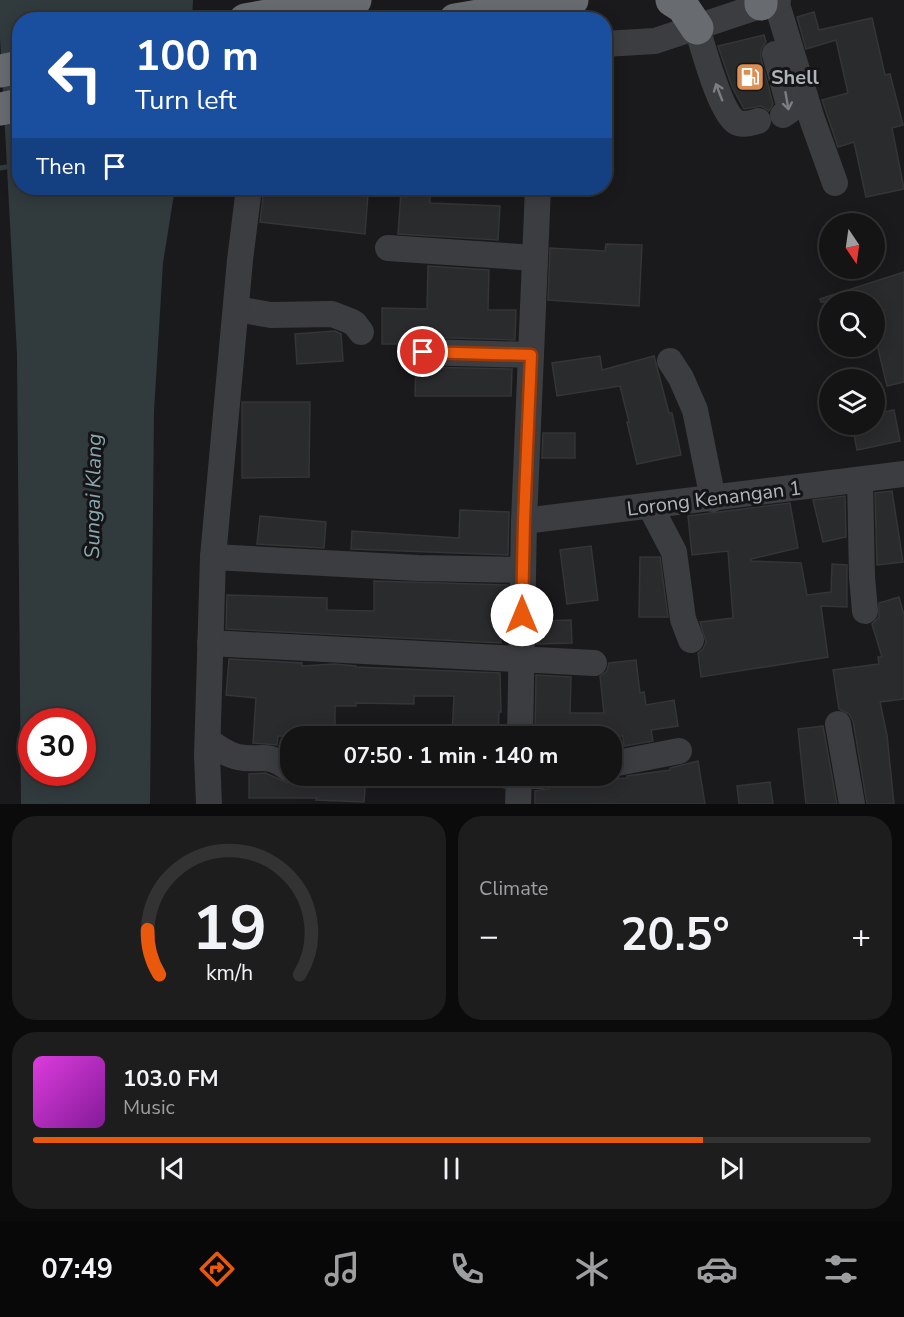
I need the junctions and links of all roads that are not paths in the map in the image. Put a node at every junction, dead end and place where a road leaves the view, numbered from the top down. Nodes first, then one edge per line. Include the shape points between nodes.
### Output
1 (355, 0) edge
2 (572, 0) edge
3 (672, 0) edge
4 (769, 1) edge
5 (289, 12) edge
6 (497, 12) edge
7 (697, 28) junction
8 (612, 44) edge
9 (783, 115) dead end
10 (758, 121) dead end
11 (836, 183) dead end
12 (248, 195) edge
13 (538, 195) edge
14 (388, 248) dead end
15 (535, 258) junction
16 (236, 309) junction
17 (361, 332) dead end
18 (423, 352) dead end
19 (531, 355) junction
20 (670, 361) dead end
21 (904, 474) edge
22 (860, 480) junction
23 (713, 499) junction
24 (650, 506) junction
25 (524, 521) junction
26 (213, 557) junction
27 (522, 570) junction
28 (865, 611) dead end
29 (691, 640) dead end
30 (210, 643) junction
31 (522, 661) junction
32 (594, 663) dead end
33 (838, 724) dead end
34 (520, 726) edge
35 (208, 741) junction
36 (679, 751) dead end
37 (622, 762) edge
38 (280, 763) edge
39 (520, 786) edge
40 (209, 804) edge
41 (518, 804) edge
42 (852, 804) edge

1 - 5 highway, bridge
2 - 6 highway
3 - 7 highway via 683,7
4 - 7 street
4 -> 9 street via 789,105 789,111
4 - 11 street
7 - 8 street via 655,41
10 -> 7 street via 736,123 728,114
12 - 16 street
13 - 15 street
14 - 15 street
15 - 19 street
16 - 17 street via 272,315 332,314 350,321
16 - 26 street
18 - 19 street
19 - 25 street
20 - 23 street via 695,410
21 - 22 street, Lorong Kenangan 1
22 - 23 street, Lorong Kenangan 1
22 - 28 street
23 - 24 street, Lorong Kenangan 1
24 - 25 street, Lorong Kenangan 1
24 - 29 street via 674,552 683,619
25 - 27 street
26 - 27 street
26 - 30 street
27 - 31 street
30 - 31 street
30 - 35 street
31 - 32 street
31 - 34 street
33 - 42 street
35 - 38 street via 240,758 272,758
35 - 40 street
36 - 37 street
39 - 41 street

